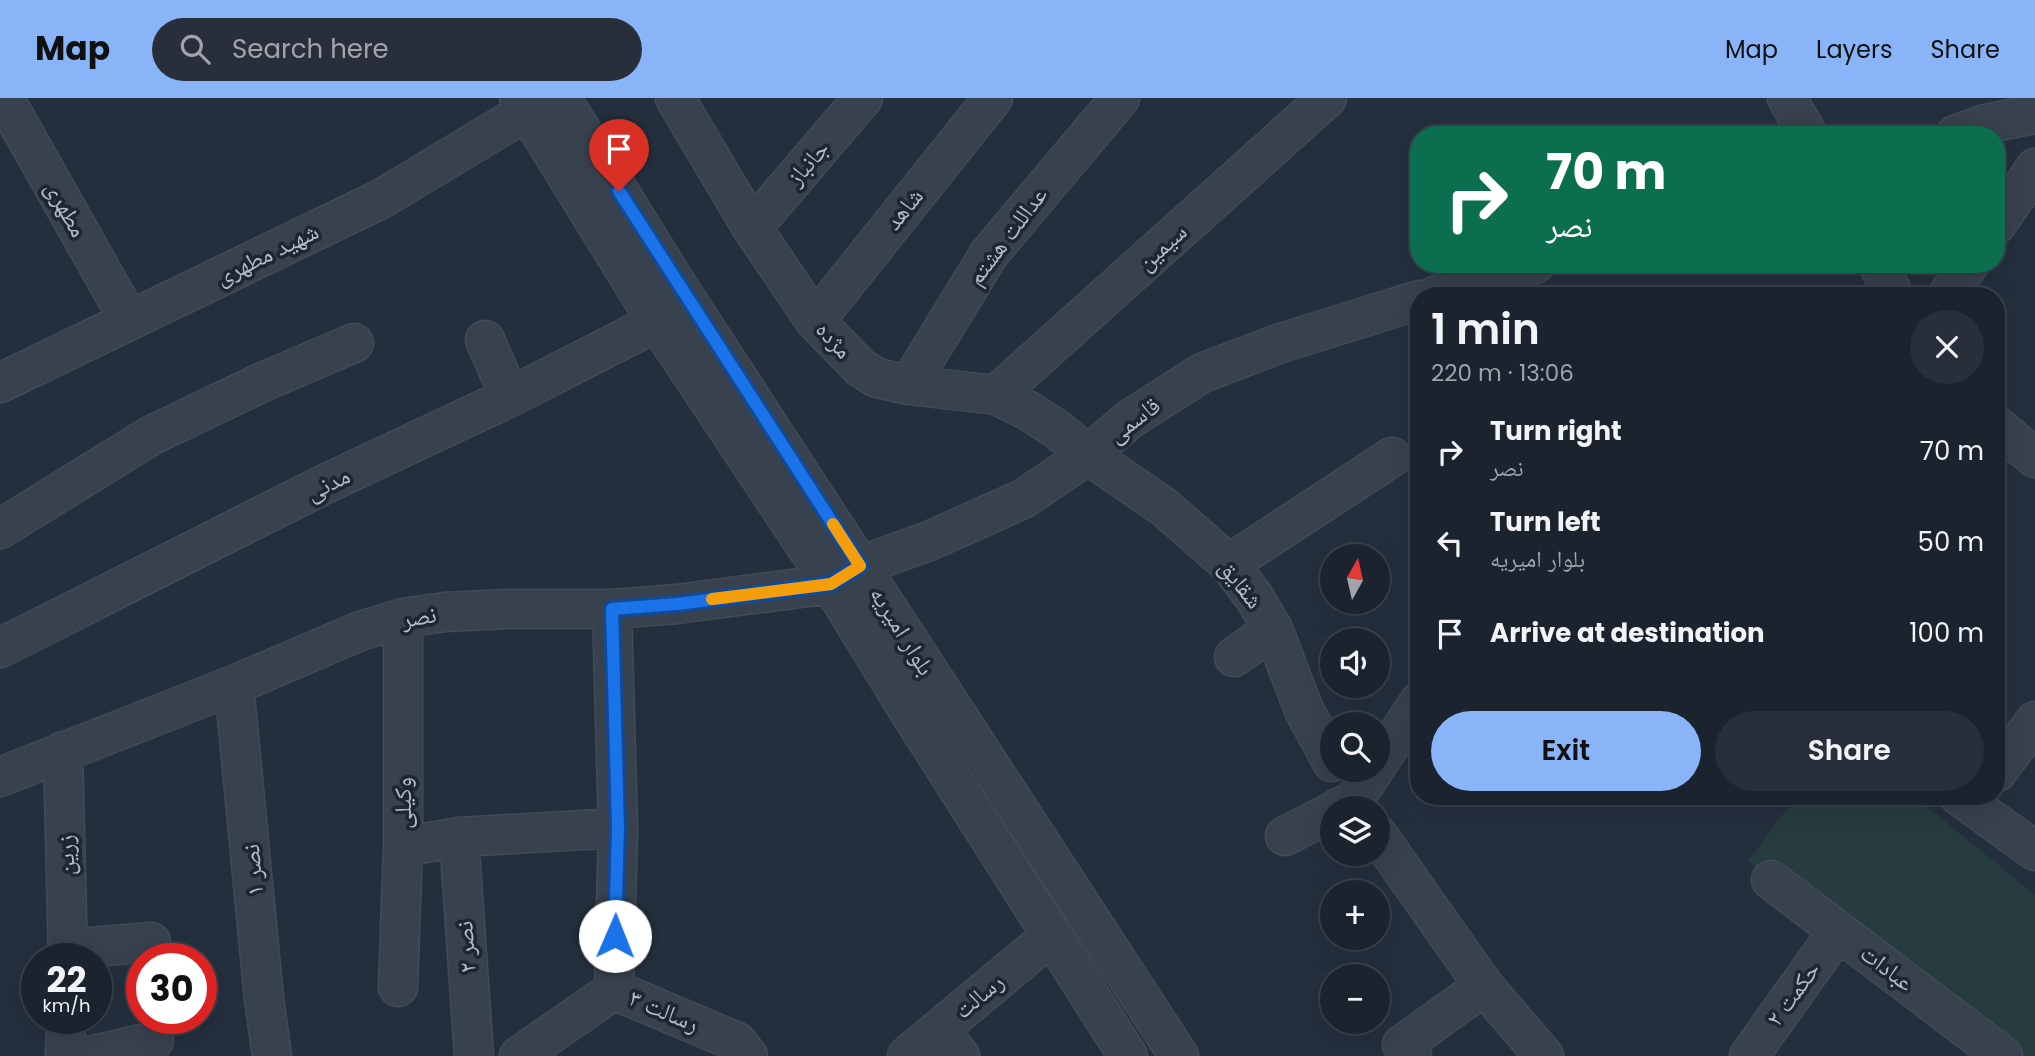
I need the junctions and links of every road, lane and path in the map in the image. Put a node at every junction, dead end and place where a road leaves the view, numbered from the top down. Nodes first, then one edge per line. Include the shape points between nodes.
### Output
1 (863, 98) edge
2 (993, 98) edge
3 (1120, 98) edge
4 (1327, 98) edge
5 (1787, 98) edge
6 (536, 102) edge
7 (692, 106) edge
8 (2035, 114) edge
9 (9, 124) edge
10 (1803, 126) edge
11 (1980, 126) edge
12 (2035, 168) edge
13 (2005, 211) edge
14 (752, 228) junction
15 (1507, 273) edge
16 (1462, 287) edge
17 (1410, 303) edge
18 (128, 320) junction
19 (815, 321) junction
20 (657, 322) junction
21 (485, 340) dead end
22 (354, 343) dead end
23 (0, 383) edge
24 (908, 385) junction
25 (996, 395) junction
26 (510, 397) junction
27 (1088, 455) junction
28 (1392, 457) dead end
29 (0, 528) edge
30 (1229, 565) junction
31 (846, 575) junction
32 (612, 609) junction
33 (403, 618) junction
34 (1273, 629) junction
35 (0, 649) edge
36 (1234, 657) dead end
37 (234, 685) junction
38 (1410, 716) edge
39 (2035, 721) edge
40 (1320, 740) edge
41 (1390, 746) edge
42 (63, 751) junction
43 (2005, 761) edge
44 (0, 777) edge
45 (1349, 795) edge
46 (1978, 805) edge
47 (618, 828) junction
48 (1285, 836) dead end
49 (459, 837) junction
50 (403, 847) junction
51 (2035, 851) edge
52 (1390, 852) edge
53 (1771, 880) dead end
54 (1838, 931) junction
55 (1051, 936) junction
56 (151, 942) dead end
57 (68, 943) edge
58 (112, 948) edge
59 (1484, 986) junction
60 (398, 987) dead end
61 (614, 990) junction
62 (66, 1034) edge
63 (154, 1041) dead end
64 (949, 1043) edge
65 (1994, 1053) edge
66 (65, 1056) edge
67 (90, 1056) edge
68 (272, 1056) edge
69 (474, 1056) edge
70 (519, 1056) edge
71 (748, 1056) edge
72 (907, 1056) edge
73 (1128, 1056) edge
74 (1179, 1056) edge
75 (1412, 1056) edge
76 (1544, 1056) edge
77 (1748, 1056) edge

1 - 14 street, جانباز
2 - 19 street, شاهد
3 - 24 street, عداللت هشتم via 989,254
4 - 25 street, سیمین
5 - 10 street
6 - 18 street, شهید مطهری via 381,199
6 - 20 street, بلوار امیریه
6 - 31 street, بلوار امیریه via 677,285
7 - 14 street, مژده
8 - 11 street
9 - 18 street, مطهری
12 - 13 street
14 - 19 street, مژده
15 - 16 street
17 - 27 street, قاسمی via 1202,373 1130,419
18 - 23 street, شهید مطهری
19 - 24 street, مژده via 866,372
20 - 26 street, مدنی
20 - 31 street, بلوار امیریه
21 - 26 street
22 - 29 street via 152,435
24 - 25 street, مژده
25 - 27 street, مژده via 1058,430
26 - 35 street, مدنی via 313,490
27 - 30 street, شقایق via 1164,507
27 - 31 street, قاسمی via 1023,499
28 - 30 street
30 - 34 street, شقایق
31 - 32 street, نصر via 677,604
31 - 55 street, بلوار امیریه via 906,708
31 - 74 street, بلوار امیریه
32 - 33 street, نصر via 445,612
32 - 47 street
33 - 37 street, نصر via 360,631
33 - 50 street, وکیلی
34 - 36 street
34 - 40 street, شقایق
37 - 42 street, نصر
37 - 68 street, نصر ۱
38 - 41 street
39 - 43 street
42 - 44 street, نصر
42 - 57 street, زرین
45 - 48 street
46 - 51 street
47 - 49 street
47 - 61 street
49 - 50 street
49 - 69 street, نصر ۲
50 - 60 street, وکیلی
52 - 59 street
53 - 54 street, عبادات
54 - 65 street, عبادات
54 - 77 street, حکمت ۲
55 - 64 street, رسالت
55 - 73 street, بلوار امیریه
56 - 58 street
59 - 75 street via 1402,1045
59 - 76 street
61 - 70 street
61 - 71 street, رسالت ۳ via 737,1042
62 - 66 street
63 - 67 street
64 - 72 street, رسالت

